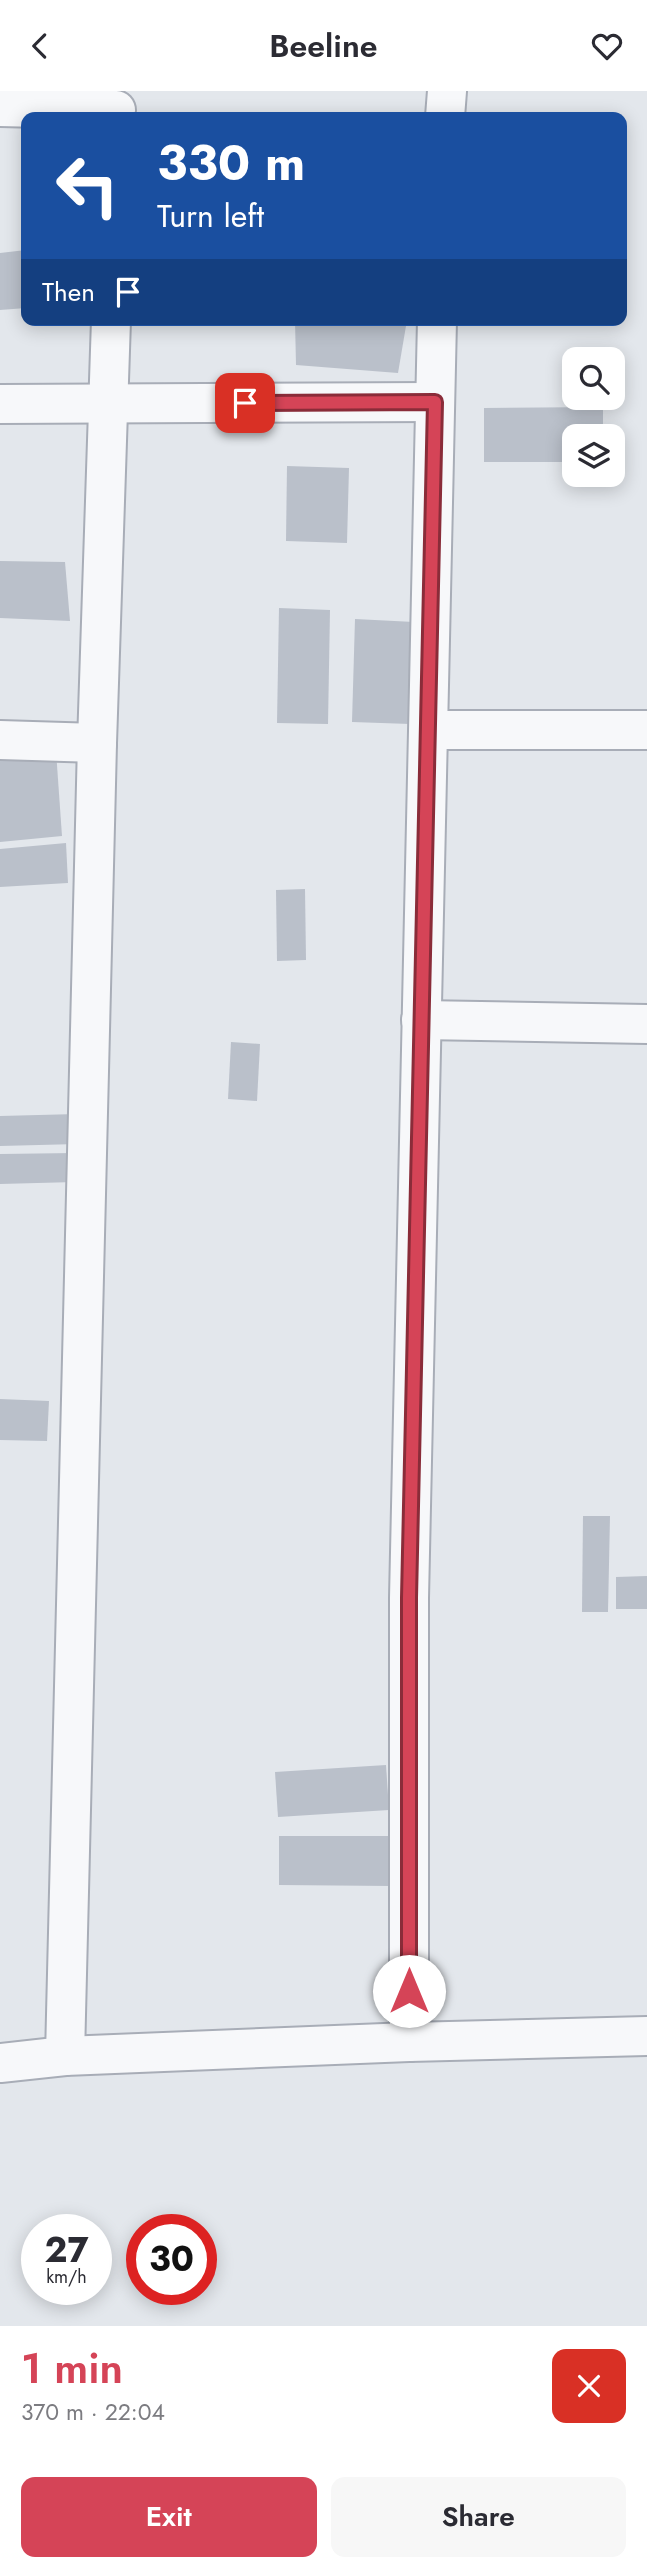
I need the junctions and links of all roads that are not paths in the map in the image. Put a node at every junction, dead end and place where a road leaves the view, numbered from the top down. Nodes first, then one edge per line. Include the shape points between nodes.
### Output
1 (447, 91) edge
2 (116, 106) edge
3 (0, 107) edge
4 (445, 112) edge
5 (111, 326) edge
6 (437, 326) edge
7 (435, 402) junction
8 (109, 403) junction
9 (0, 404) edge
10 (429, 730) junction
11 (647, 730) edge
12 (0, 740) edge
13 (97, 743) junction
14 (421, 1020) junction
15 (647, 1024) edge
16 (647, 2036) edge
17 (409, 2042) junction
18 (65, 2056) junction
19 (0, 2063) edge

1 - 4 street
2 - 3 street
5 - 8 street
6 - 7 street
7 - 8 street
7 - 10 street
8 - 9 street
8 - 13 street
10 - 11 street
10 - 14 street
12 - 13 street
13 - 18 street
14 - 15 street
14 - 17 street via 409,1598
16 - 17 street
17 - 18 street
18 - 19 street

